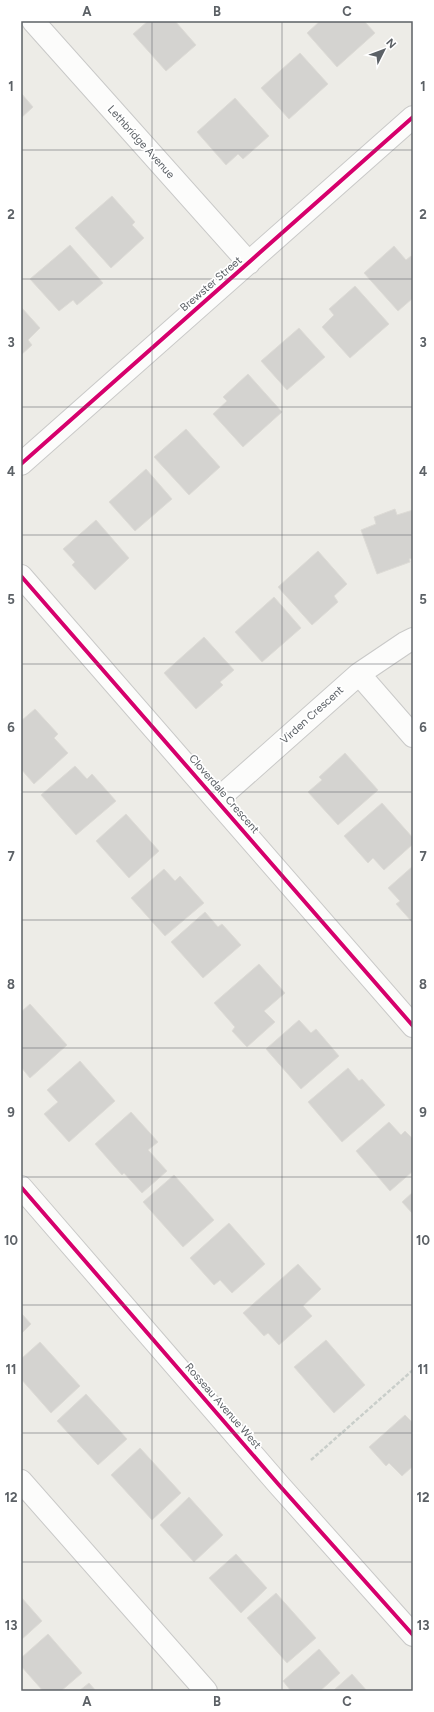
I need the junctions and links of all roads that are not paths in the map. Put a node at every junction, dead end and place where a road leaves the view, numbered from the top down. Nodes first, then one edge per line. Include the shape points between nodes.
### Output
1 (33, 21) edge
2 (413, 117) edge
3 (249, 263) junction
4 (21, 464) edge
5 (21, 576) edge
6 (413, 639) edge
7 (359, 674) junction
8 (413, 736) edge
9 (217, 800) junction
10 (413, 1026) edge
11 (21, 1187) edge
12 (21, 1481) edge
13 (413, 1635) edge
14 (206, 1691) edge

1 - 3 street, Lethbridge Avenue
2 - 3 street, Brewster Street
3 - 4 street, Brewster Street
5 - 9 street, Cloverdale Crescent
6 - 7 street, Virden Crescent
7 - 8 street
7 - 9 street, Virden Crescent
9 - 10 street, Cloverdale Crescent
11 - 13 street, Rosseau Avenue West via 279,1485
12 - 14 street

